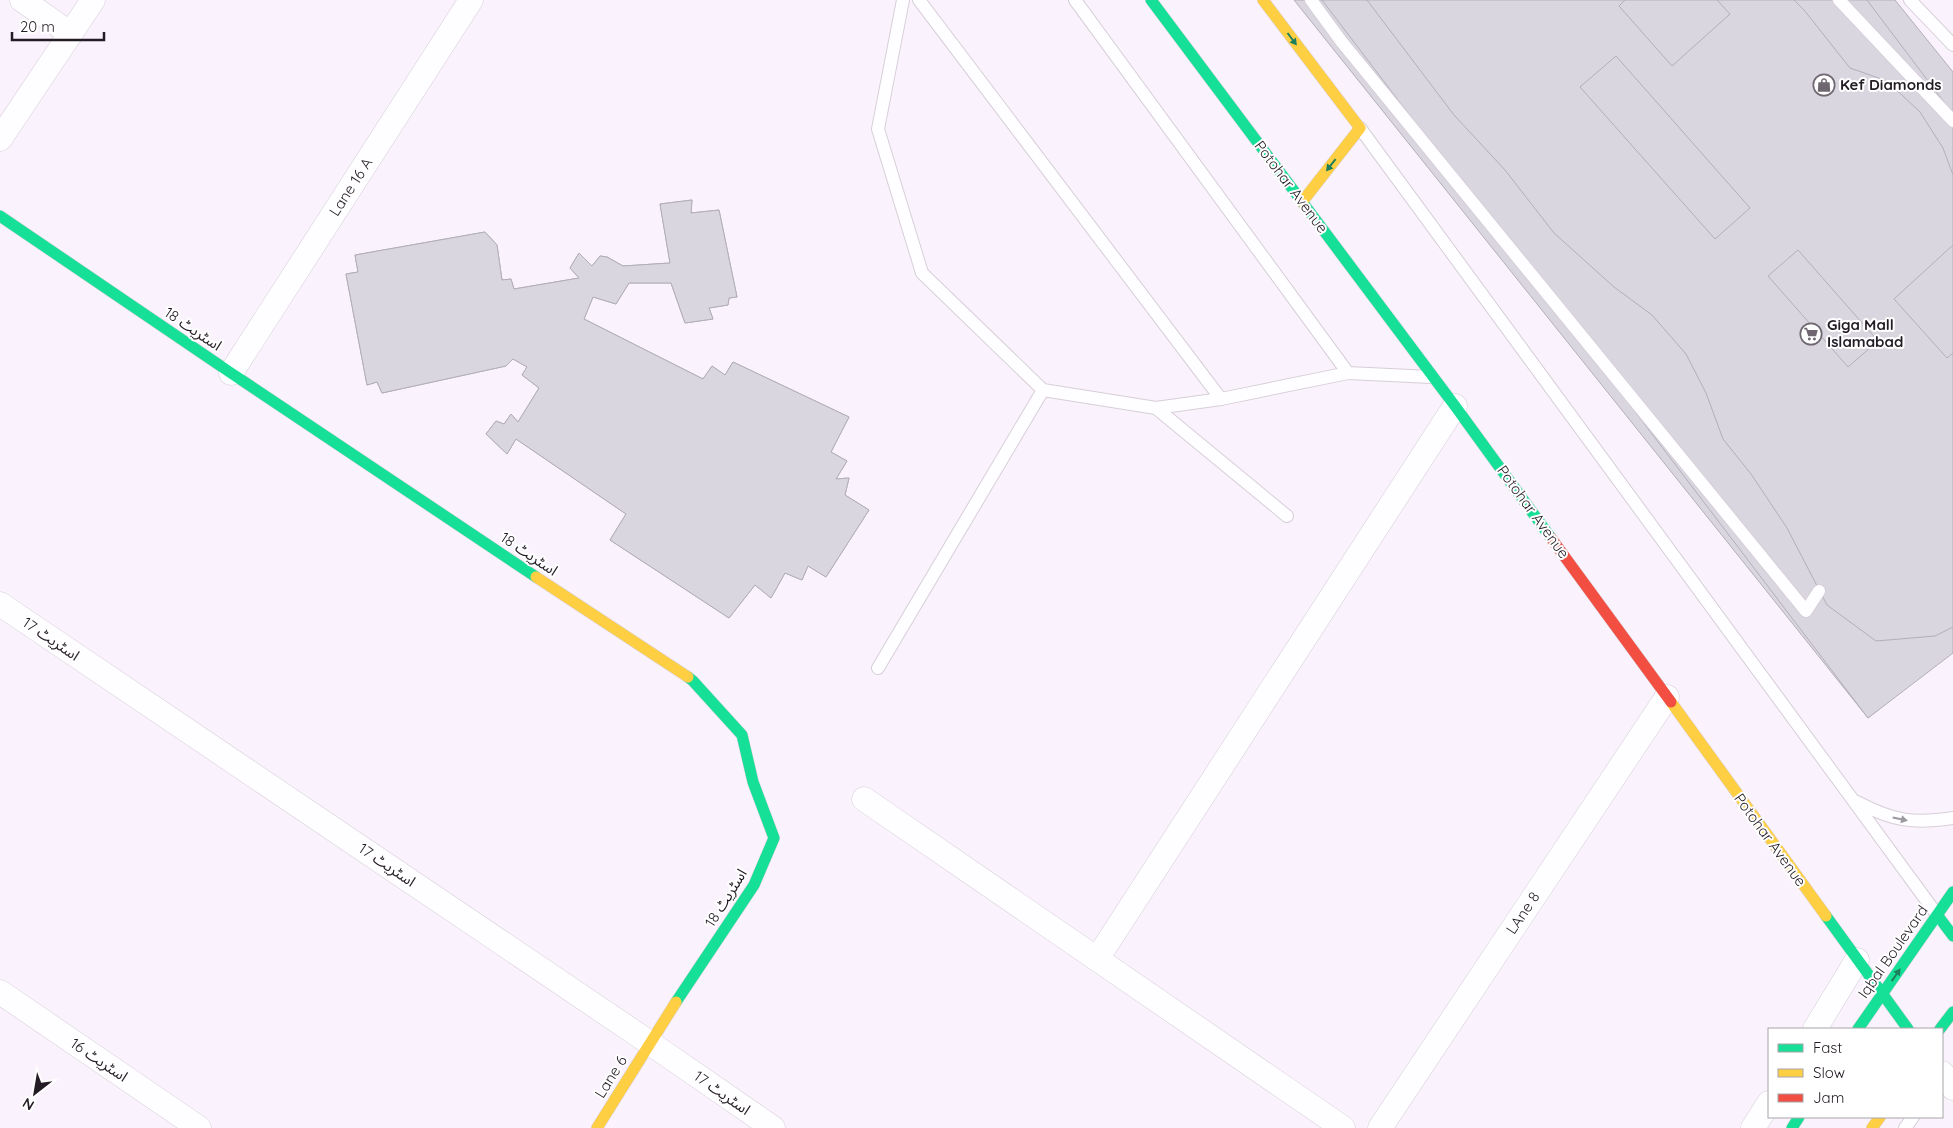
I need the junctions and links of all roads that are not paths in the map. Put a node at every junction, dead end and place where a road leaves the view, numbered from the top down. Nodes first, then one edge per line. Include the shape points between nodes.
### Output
1 (22, 0) edge
2 (93, 0) edge
3 (471, 0) edge
4 (903, 0) edge
5 (919, 0) edge
6 (1075, 0) edge
7 (1151, 0) edge
8 (1263, 0) edge
9 (1311, 0) edge
10 (1839, 0) edge
11 (1910, 0) edge
12 (71, 34) junction
13 (1953, 45) edge
14 (1953, 121) edge
15 (1360, 128) junction
16 (0, 139) edge
17 (1302, 202) junction
18 (0, 216) edge
19 (1348, 373) junction
20 (232, 374) junction
21 (1434, 378) junction
22 (1044, 390) junction
23 (1221, 399) junction
24 (1455, 406) junction
25 (1156, 408) junction
26 (1287, 516) dead end
27 (1819, 591) dead end
28 (0, 604) edge
29 (878, 668) dead end
30 (1667, 697) junction
31 (864, 799) dead end
32 (1854, 801) junction
33 (1953, 818) edge
34 (1953, 892) edge
35 (1938, 916) junction
36 (1953, 936) edge
37 (1098, 959) junction
38 (1857, 960) junction
39 (0, 992) edge
40 (1882, 994) junction
41 (1953, 1012) edge
42 (1816, 1028) edge
43 (1859, 1028) edge
44 (1907, 1028) edge
45 (1941, 1028) edge
46 (650, 1043) junction
47 (1768, 1105) edge
48 (199, 1128) edge
49 (597, 1128) edge
50 (774, 1128) edge
51 (1343, 1128) edge
52 (1380, 1128) edge
53 (1753, 1128) edge

1 - 12 street
2 - 12 street
3 - 20 street, Lane 16 A
4 - 22 lane via 878,129 922,273
5 - 23 lane
6 - 19 lane
7 - 17 street, Potohar Avenue
8 -> 15 street
9 - 27 lane via 1353,56 1806,611
10 - 14 lane
11 - 13 lane
12 - 16 street
15 -> 17 street
15 - 32 lane
17 - 21 street, Potohar Avenue
18 - 20 street, اسٹریٹ 18
19 - 21 lane
19 - 23 lane
20 - 46 street, اسٹریٹ 18 via 693,681 742,735 753,782 774,838 754,885
21 - 24 street, Potohar Avenue
22 - 25 lane
22 - 29 lane
23 - 25 lane
24 - 30 street, Potohar Avenue
24 - 37 street
25 - 26 lane
28 - 46 street, اسٹریٹ 17
30 - 38 street, Potohar Avenue
30 - 52 street, LAne 8
31 - 37 street
32 -> 33 lane via 1875,812 1906,821
32 - 35 lane
34 - 35 street, Iqbal Boulevard
35 - 36 street
40 -> 35 street, Iqbal Boulevard
37 - 51 street
38 - 40 street, Potohar Avenue
38 - 42 street
39 - 48 street, اسٹریٹ 16
40 - 43 street, Iqbal Boulevard
40 - 44 street, Potohar Avenue
41 - 45 street
46 - 49 street, Lane 6
46 - 50 street, اسٹریٹ 17
47 - 53 street

